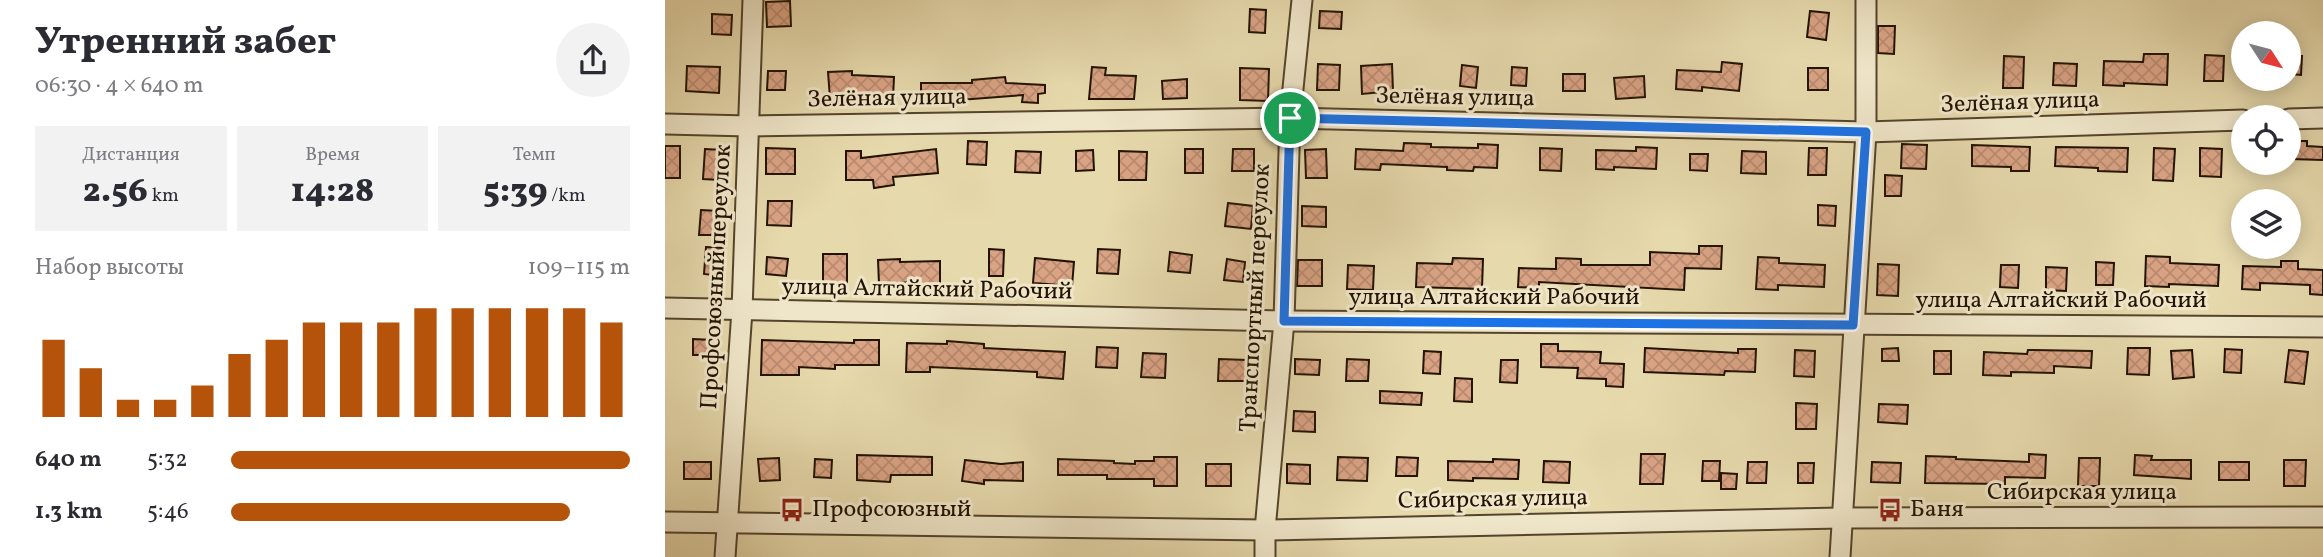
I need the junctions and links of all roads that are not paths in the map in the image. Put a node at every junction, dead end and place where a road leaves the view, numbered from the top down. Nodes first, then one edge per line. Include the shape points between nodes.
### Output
1 (754, 0) edge
2 (1302, 0) edge
3 (1866, 0) edge
4 (1290, 118) junction
5 (2323, 118) edge
6 (2301, 119) edge
7 (2231, 120) edge
8 (665, 124) edge
9 (749, 126) junction
10 (1866, 132) junction
11 (665, 308) edge
12 (742, 310) junction
13 (1284, 321) junction
14 (1853, 325) junction
15 (2323, 327) edge
16 (2323, 517) edge
17 (1842, 518) junction
18 (665, 522) edge
19 (727, 522) junction
20 (1265, 530) junction
21 (725, 557) edge
22 (1265, 557) edge
23 (1840, 557) edge

1 - 9 street, Профсоюзный переулок
2 - 4 street, Транспортный переулок
3 - 10 street
4 - 9 street, Зелёная улица
4 - 10 street, Зелёная улица
4 - 13 street, Транспортный переулок
5 - 6 street
7 - 10 street, Зелёная улица
8 - 9 street, Зелёная улица
9 - 12 street, Профсоюзный переулок
10 - 14 street
11 - 12 street, улица Алтайский Рабочий
12 - 13 street, улица Алтайский Рабочий
12 - 19 street, Профсоюзный переулок
13 - 14 street, улица Алтайский Рабочий
13 - 20 street, Транспортный переулок
14 - 15 street, улица Алтайский Рабочий
14 - 17 street
16 - 17 street, Сибирская улица
17 - 20 street, Сибирская улица
17 - 23 street
18 - 19 street, Сибирская улица
19 - 20 street, Сибирская улица
19 - 21 street, Профсоюзный переулок
20 - 22 street, Транспортный переулок

